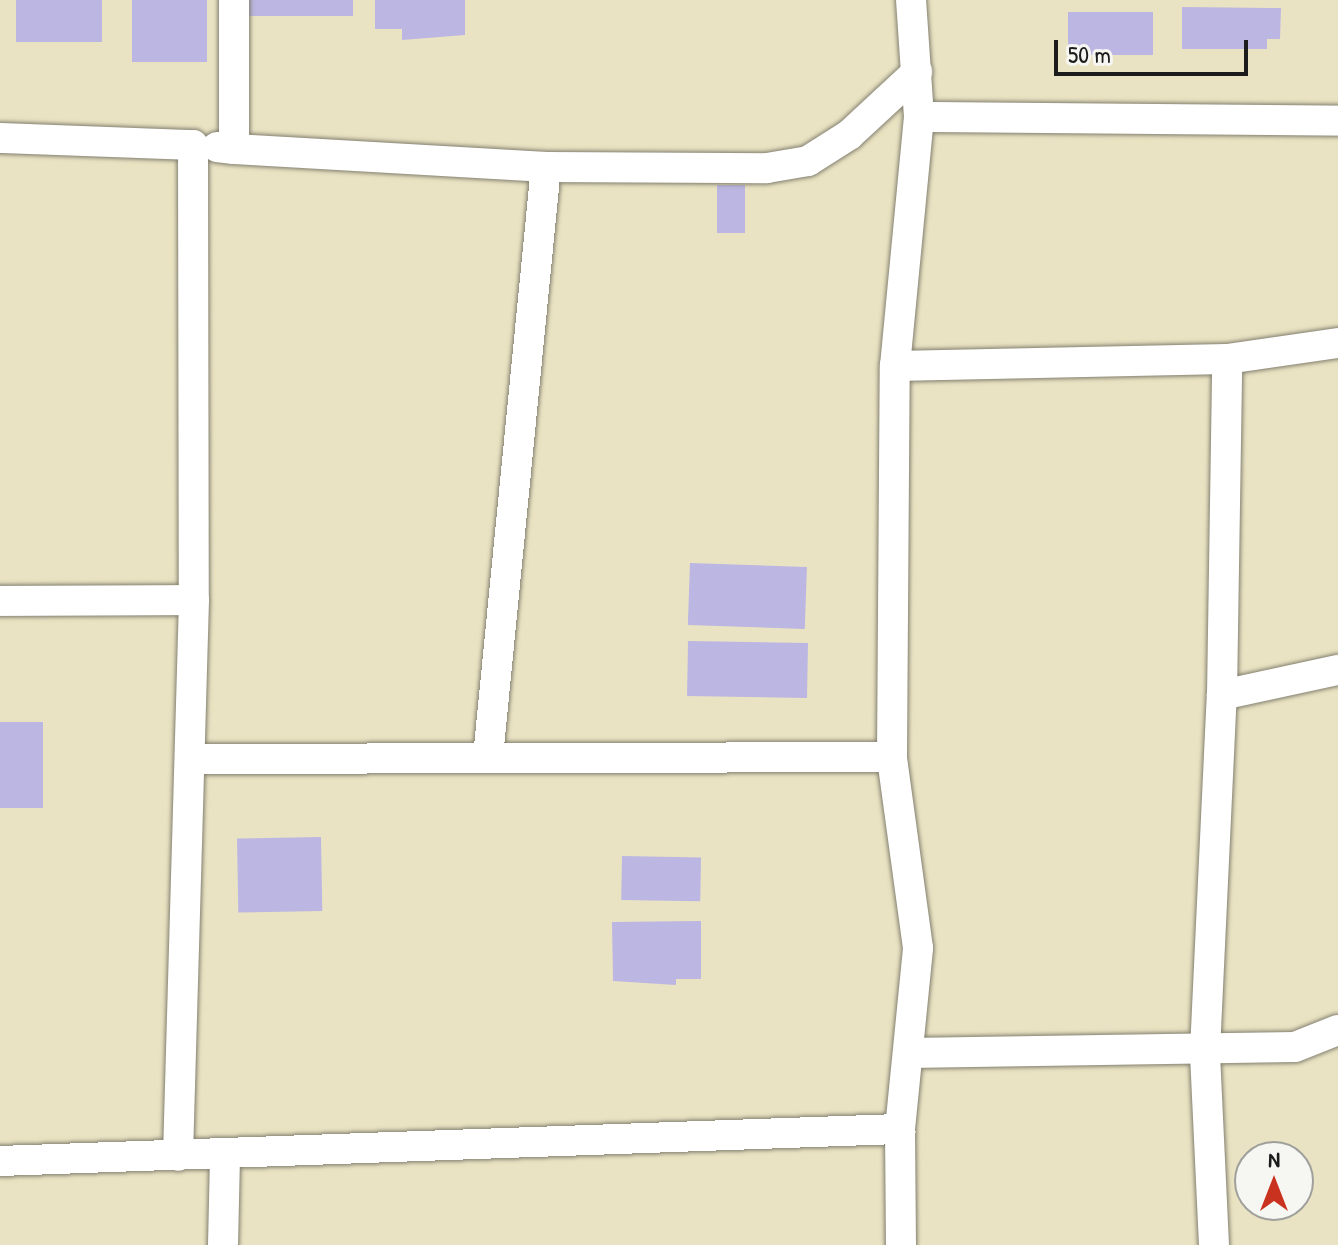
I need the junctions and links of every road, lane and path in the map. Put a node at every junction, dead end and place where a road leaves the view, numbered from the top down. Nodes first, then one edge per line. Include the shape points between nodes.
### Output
1 (234, 0) edge
2 (911, 0) edge
3 (917, 72) junction
4 (919, 117) junction
5 (1338, 121) edge
6 (0, 138) edge
7 (193, 145) junction
8 (234, 149) junction
9 (546, 167) junction
10 (1338, 343) edge
11 (1227, 359) junction
12 (895, 366) junction
13 (194, 600) junction
14 (0, 601) edge
15 (1338, 670) edge
16 (1222, 695) junction
17 (488, 757) junction
18 (892, 757) junction
19 (191, 759) junction
20 (1338, 1030) edge
21 (1205, 1051) junction
22 (908, 1053) junction
23 (900, 1129) junction
24 (178, 1156) junction
25 (225, 1157) junction
26 (0, 1161) edge
27 (223, 1245) edge
28 (901, 1245) edge
29 (1214, 1245) edge

1 - 8 street
2 - 3 street
3 - 4 street
3 - 9 street via 849,135 808,161 767,168
4 - 5 street
4 - 12 street
6 - 7 street
7 - 8 street
7 - 13 street
8 - 9 street
9 - 17 street
10 - 11 street
11 - 12 street
11 - 16 street
12 - 18 street
13 - 14 street
13 - 19 street
15 - 16 street
16 - 21 street
17 - 18 street
17 - 19 street
18 - 22 street via 918,948
19 - 24 street
20 - 21 street via 1295,1047
21 - 22 street
21 - 29 street
22 - 23 street
23 - 25 street via 559,1138
23 - 28 street
24 - 25 street
24 - 26 street
25 - 27 street

